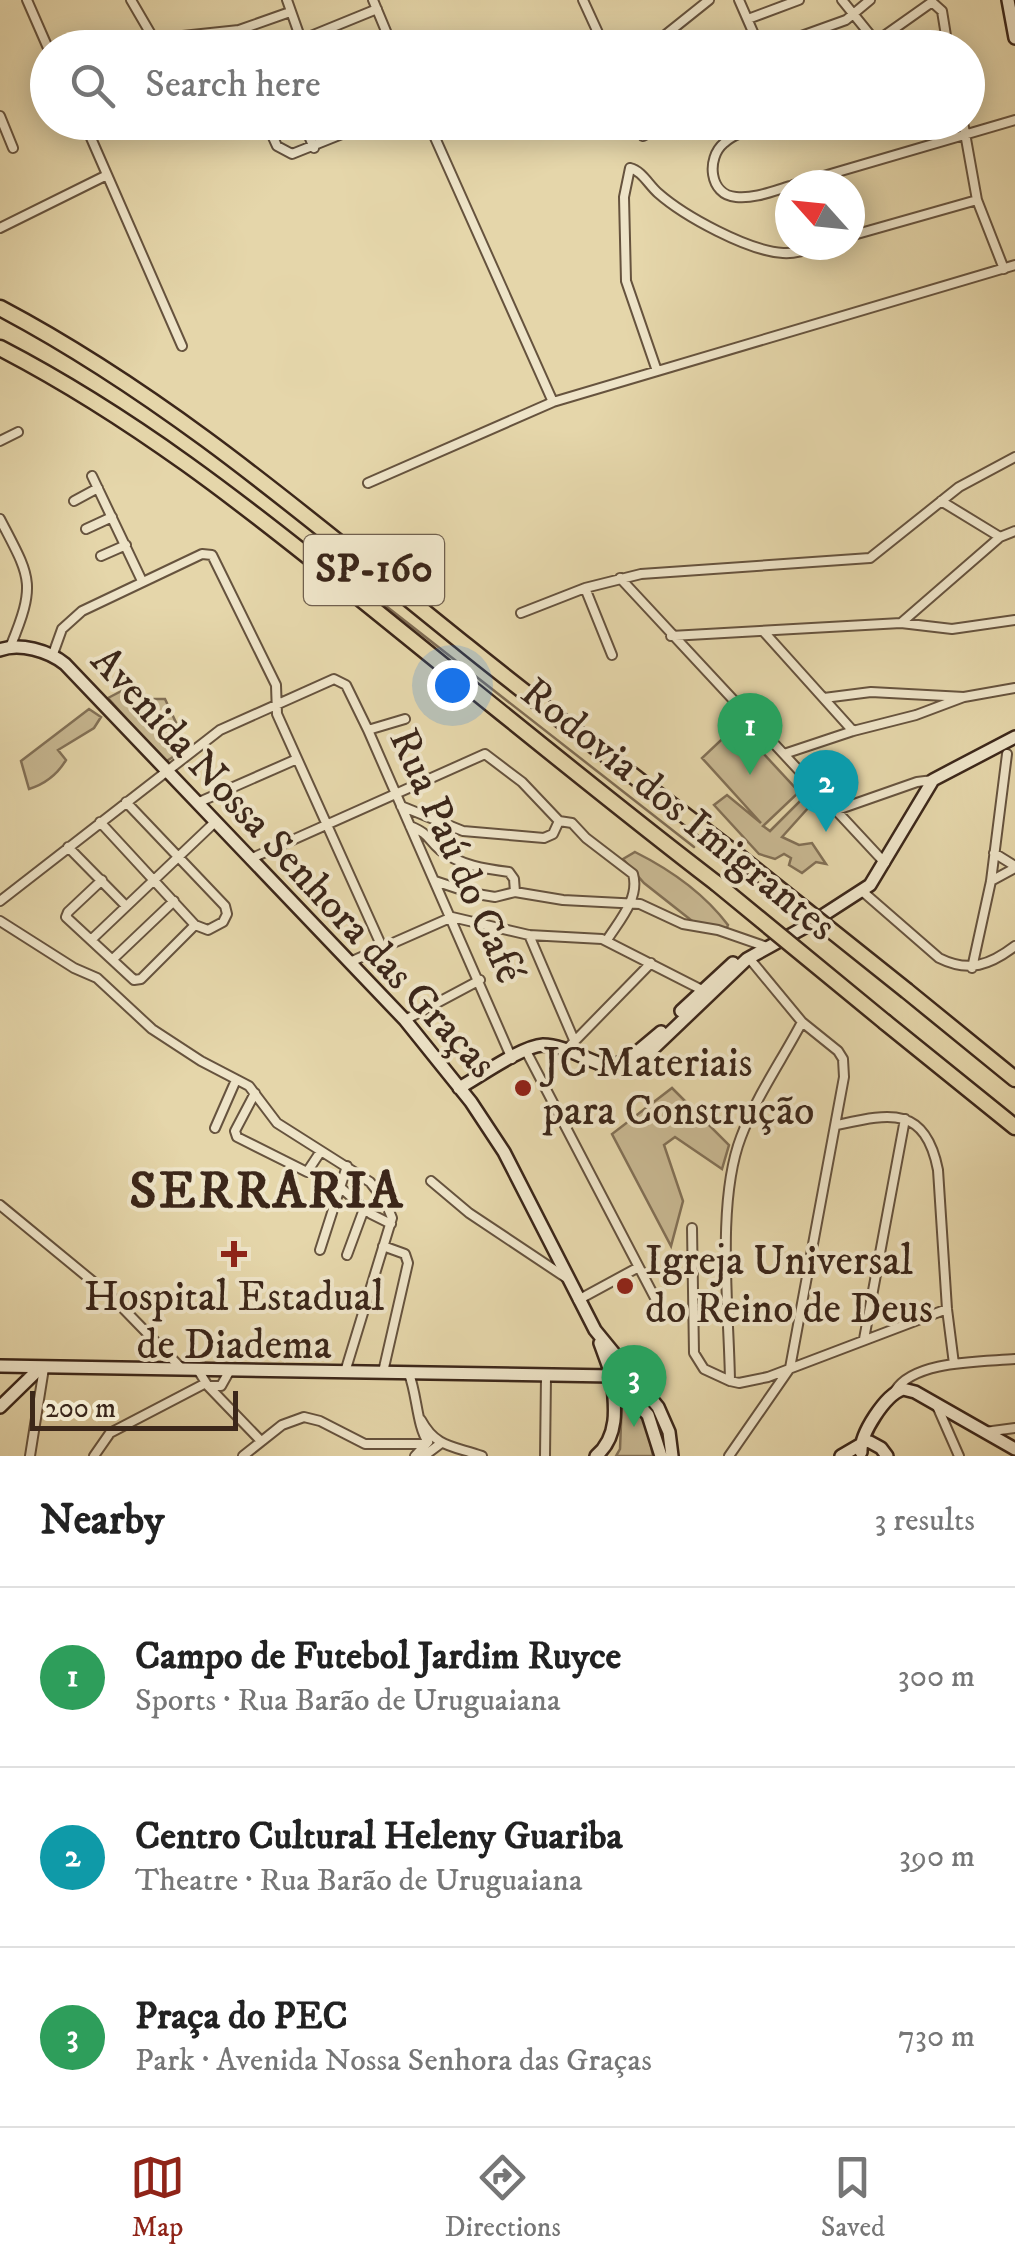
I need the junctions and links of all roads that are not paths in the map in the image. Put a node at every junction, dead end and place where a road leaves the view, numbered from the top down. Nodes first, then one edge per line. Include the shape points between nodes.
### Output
1 (27, 0) edge
2 (131, 0) edge
3 (287, 0) edge
4 (583, 0) edge
5 (708, 0) edge
6 (739, 0) edge
7 (799, 0) edge
8 (842, 0) edge
9 (870, 0) edge
10 (1008, 0) edge
11 (375, 4) edge
12 (290, 12) junction
13 (854, 15) junction
14 (748, 19) junction
15 (40, 30) edge
16 (148, 30) edge
17 (239, 30) edge
18 (297, 30) edge
19 (328, 30) edge
20 (386, 30) edge
21 (597, 30) edge
22 (671, 30) edge
23 (753, 30) edge
24 (815, 30) edge
25 (866, 30) edge
26 (892, 30) edge
27 (945, 30) edge
28 (1015, 38) edge
29 (0, 116) edge
30 (1015, 120) edge
31 (985, 128) edge
32 (92, 140) edge
33 (276, 140) edge
34 (311, 140) edge
35 (333, 140) edge
36 (436, 140) edge
37 (729, 140) edge
38 (945, 140) edge
39 (966, 140) edge
40 (13, 148) dead end
41 (314, 148) junction
42 (845, 170) edge
43 (107, 175) junction
44 (775, 190) edge
45 (976, 200) junction
46 (4, 226) edge
47 (865, 232) edge
48 (775, 251) edge
49 (1015, 265) edge
50 (1004, 268) junction
51 (0, 308) edge
52 (182, 346) dead end
53 (0, 348) edge
54 (657, 372) junction
55 (553, 402) junction
56 (18, 432) dead end
57 (0, 440) edge
58 (1015, 457) edge
59 (92, 476) dead end
60 (368, 483) dead end
61 (98, 488) junction
62 (941, 500) junction
63 (74, 501) dead end
64 (112, 517) junction
65 (0, 519) edge
66 (86, 529) dead end
67 (1015, 531) edge
68 (1000, 537) junction
69 (126, 545) junction
70 (101, 556) dead end
71 (620, 578) junction
72 (142, 581) junction
73 (584, 588) junction
74 (521, 613) dead end
75 (1015, 620) edge
76 (901, 623) junction
77 (764, 632) junction
78 (671, 636) junction
79 (6, 648) edge
80 (53, 654) junction
81 (612, 655) dead end
82 (1015, 688) edge
83 (964, 696) junction
84 (824, 698) junction
85 (276, 703) junction
86 (404, 719) dead end
87 (368, 730) junction
88 (853, 731) junction
89 (1015, 737) edge
90 (784, 754) junction
91 (1007, 754) dead end
92 (297, 759) junction
93 (167, 770) junction
94 (933, 780) junction
95 (395, 794) junction
96 (126, 802) junction
97 (196, 803) junction
98 (400, 806) junction
99 (836, 810) junction
100 (558, 821) junction
101 (100, 822) junction
102 (214, 822) junction
103 (327, 823) junction
104 (410, 826) junction
105 (68, 848) junction
106 (994, 853) junction
107 (178, 856) junction
108 (250, 859) junction
109 (885, 863) junction
110 (1015, 867) edge
111 (102, 880) junction
112 (153, 880) junction
113 (435, 880) junction
114 (991, 880) junction
115 (862, 891) junction
116 (515, 892) junction
117 (0, 901) edge
118 (174, 901) junction
119 (630, 905) junction
120 (126, 906) junction
121 (452, 917) junction
122 (0, 921) edge
123 (195, 925) junction
124 (529, 935) junction
125 (92, 939) junction
126 (606, 940) junction
127 (382, 946) junction
128 (1015, 946) edge
129 (767, 947) junction
130 (748, 958) junction
131 (113, 960) junction
132 (350, 962) junction
133 (652, 963) junction
134 (972, 968) junction
135 (480, 980) junction
136 (706, 992) junction
137 (404, 1020) junction
138 (802, 1022) junction
139 (570, 1044) junction
140 (526, 1051) junction
141 (512, 1058) junction
142 (488, 1072) junction
143 (1015, 1079) edge
144 (236, 1080) junction
145 (459, 1088) junction
146 (255, 1093) junction
147 (471, 1102) junction
148 (905, 1119) junction
149 (837, 1124) junction
150 (1015, 1126) edge
151 (215, 1128) dead end
152 (321, 1152) junction
153 (347, 1166) junction
154 (431, 1181) dead end
155 (340, 1187) junction
156 (0, 1205) edge
157 (364, 1209) junction
158 (390, 1224) junction
159 (692, 1228) dead end
160 (384, 1246) junction
161 (320, 1250) dead end
162 (348, 1255) dead end
163 (638, 1268) junction
164 (567, 1278) junction
165 (656, 1298) dead end
166 (578, 1300) junction
167 (947, 1309) junction
168 (595, 1330) junction
169 (864, 1339) junction
170 (1015, 1359) edge
171 (954, 1364) junction
172 (0, 1366) edge
173 (42, 1368) junction
174 (790, 1368) junction
175 (183, 1369) junction
176 (198, 1370) junction
177 (230, 1370) junction
178 (346, 1372) junction
179 (382, 1372) junction
180 (409, 1374) junction
181 (429, 1375) junction
182 (546, 1376) junction
183 (612, 1376) junction
184 (730, 1381) junction
185 (206, 1385) junction
186 (222, 1386) junction
187 (895, 1392) junction
188 (648, 1394) junction
189 (418, 1396) junction
190 (224, 1402) junction
191 (936, 1406) junction
192 (0, 1407) edge
193 (1015, 1428) edge
194 (984, 1432) junction
195 (261, 1441) junction
196 (431, 1448) edge
197 (1015, 1449) edge
198 (860, 1451) edge
199 (30, 1456) edge
200 (94, 1456) edge
201 (243, 1456) edge
202 (415, 1456) edge
203 (482, 1456) edge
204 (545, 1456) edge
205 (596, 1456) edge
206 (661, 1456) edge
207 (672, 1456) edge
208 (730, 1456) edge
209 (887, 1456) edge
210 (959, 1456) edge

1 - 15 street
2 - 16 street
3 - 12 street
4 - 21 street
5 - 22 street
6 - 14 street
7 - 14 street
8 - 13 street
9 - 13 street
10 - 28 main road
11 - 19 street
11 - 20 street
12 - 17 street
12 - 18 street
13 - 24 street
13 - 25 street
14 - 23 street
26 - 27 street via 928,3 940,6
29 - 40 street
30 - 31 street
32 - 43 street
33 - 41 street via 292,154
34 - 41 street
35 - 41 street
36 - 55 street
37 - 44 street via 715,152 718,188 731,197
38 - 42 street
39 - 45 street
43 - 46 street
43 - 52 street
45 - 47 street
45 - 50 street
48 - 54 street via 675,205 632,167 628,293
49 - 50 street
50 - 54 street
51 - 143 highway, Rodovia dos Imigrantes / SP-160, bridge via 130,384 286,498
53 - 150 highway, Rodovia dos Imigrantes / SP-160, bridge via 133,424 259,517
54 - 55 street
55 - 60 street
56 - 57 street
58 - 62 street
59 - 61 street
61 - 63 street
61 - 64 street
62 - 68 street
62 - 71 street via 864,560
64 - 66 street
64 - 69 street
65 - 79 street via 29,581 26,608
67 - 68 street
68 - 76 street
69 - 70 street
69 - 72 street
71 - 73 street
71 - 78 street
72 - 80 street via 70,619
72 - 85 street via 212,555 276,686
73 - 74 street
73 - 81 street
75 - 76 street via 952,629
76 - 77 street
77 - 78 street
77 - 84 street
78 - 90 street
79 - 80 main road
80 - 93 main road, Avenida Nossa Senhora das Graças
82 - 83 street
83 - 84 street via 871,692
83 - 88 street
84 - 88 street
85 - 87 street, Rua Paú do Café via 328,679 341,682
85 - 92 street
85 - 93 street via 220,730
86 - 87 street
87 - 95 street, Rua Paú do Café
88 - 90 street
89 - 94 main road
90 - 99 street
91 - 106 street
92 - 97 street
92 - 103 street
93 - 96 street
93 - 97 main road, Avenida Nossa Senhora das Graças
94 - 99 street
94 - 109 main road
95 - 98 street, Rua Paú do Café
95 - 100 street via 489,755
95 - 103 street
96 - 101 street
96 - 107 street
97 - 102 main road, Avenida Nossa Senhora das Graças
98 - 100 street via 470,832 544,838
98 - 104 street, Rua Paú do Café
99 - 109 street
100 - 119 street via 572,823 630,871 636,882
101 - 105 street
101 - 112 street
102 - 107 street
102 - 108 main road, Avenida Nossa Senhora das Graças
103 - 108 street
103 - 127 street
104 - 113 street, Rua Paú do Café
104 - 116 street via 467,863 509,872
105 - 111 street
105 - 117 street
106 - 110 street
106 - 114 street
107 - 112 street
107 - 123 street via 227,910 212,930
108 - 132 main road, Avenida Nossa Senhora das Graças
109 - 115 main road
110 - 114 street
111 - 120 street
111 - 125 street via 66,914
112 - 118 street
112 - 120 street
113 - 116 street via 495,897
113 - 121 street, Rua Paú do Café
114 - 134 street
115 - 129 main road
115 - 134 street via 940,958
116 - 119 street
118 - 123 street
118 - 131 street
119 - 126 street
119 - 129 street
120 - 125 street
121 - 124 street
121 - 127 street
121 - 135 street, Rua Paú do Café
122 - 144 street via 97,978 147,1025
123 - 131 street via 138,980
124 - 126 street
124 - 139 street
125 - 131 street
126 - 133 street
127 - 132 street
128 - 134 street
129 - 130 main road
130 - 136 main road
130 - 138 street
132 - 137 main road, Avenida Nossa Senhora das Graças
133 - 136 street
133 - 139 street
135 - 137 street
135 - 141 street, Rua Paú do Café
136 - 139 main road via 634,1067 622,1070
137 - 145 main road, Avenida Nossa Senhora das Graças
138 - 149 street via 843,1059
138 - 184 street via 749,1120 733,1165
139 - 140 main road
140 - 141 main road
140 - 163 street
141 - 142 main road
142 - 145 main road
142 - 147 main road
144 - 146 street
144 - 151 street
145 - 147 main road, Avenida Nossa Senhora das Graças
146 - 152 street via 277,1124
146 - 152 street via 237,1137 303,1171
147 - 164 main road, Avenida Nossa Senhora das Graças via 504,1152
148 - 149 street via 884,1115
148 - 167 street via 936,1156
148 - 169 street
149 - 174 street
152 - 153 street
153 - 155 street
153 - 158 street via 376,1188 391,1212
154 - 164 street
155 - 157 street
155 - 161 street
156 - 175 street via 113,1298
157 - 158 street
157 - 162 street
158 - 160 street
159 - 184 street via 694,1352 704,1369
160 - 178 street
160 - 179 street via 405,1254 408,1263
163 - 165 street
163 - 166 street
164 - 166 main road, Avenida Nossa Senhora das Graças
166 - 168 main road, Avenida Nossa Senhora das Graças
167 - 169 street
167 - 171 street
168 - 183 main road, Avenida Nossa Senhora das Graças
168 - 188 main road, Avenida Nossa Senhora das Graças
169 - 174 street
170 - 171 street
171 - 187 street via 912,1376
172 - 173 main road
173 - 175 main road
173 - 192 main road
173 - 199 street
174 - 184 street
174 - 208 street
175 - 176 main road
176 - 177 main road
176 - 185 street
177 - 178 main road
177 - 186 street
178 - 179 main road
179 - 180 main road
180 - 181 main road
180 - 189 street
181 - 182 main road
181 - 189 street
182 - 183 main road
182 - 204 street
183 - 188 main road
183 - 205 main road via 614,1422
183 - 206 main road, Avenida Nossa Senhora das Graças via 648,1415
185 - 186 street
185 - 190 street
185 - 200 street via 110,1433
186 - 190 street
187 - 191 main road via 912,1390
187 - 198 main road
188 - 207 main road, Avenida Nossa Senhora das Graças via 665,1423
189 - 196 street via 422,1433
190 - 195 street
191 - 194 main road
191 - 210 street
193 - 194 street
194 - 197 main road
195 - 196 street via 304,1417 365,1444
195 - 201 street
196 - 202 street
196 - 203 street via 452,1446
198 - 209 main road via 881,1448

